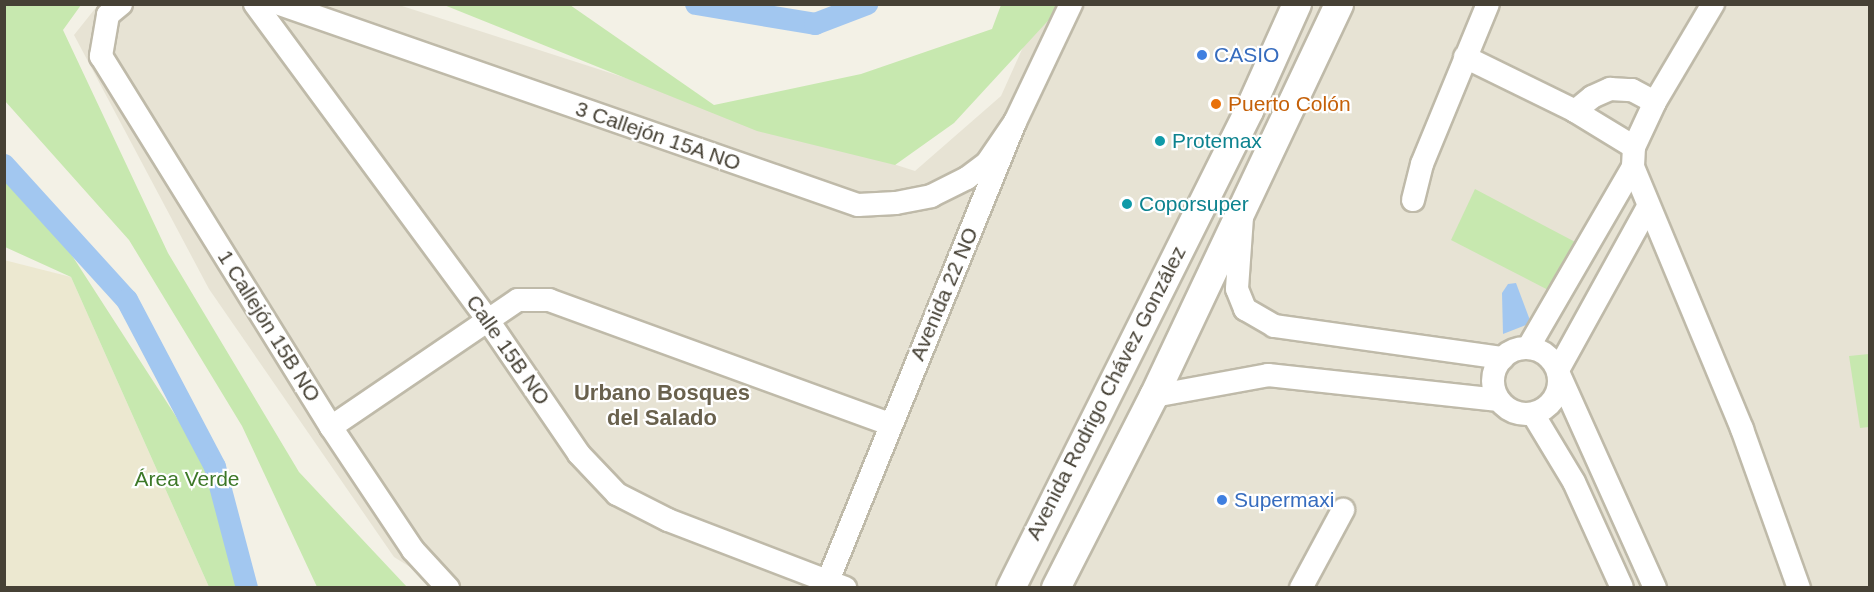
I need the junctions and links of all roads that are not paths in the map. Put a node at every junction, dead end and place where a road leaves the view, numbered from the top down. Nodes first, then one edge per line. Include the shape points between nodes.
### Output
1 (121, 4) edge
2 (255, 4) edge
3 (280, 4) edge
4 (1071, 4) edge
5 (1297, 4) edge
6 (1339, 4) edge
7 (1488, 4) edge
8 (1713, 4) edge
9 (1465, 57) junction
10 (1655, 102) junction
11 (1575, 111) junction
12 (1016, 122) junction
13 (1633, 157) junction
14 (1413, 200) dead end
15 (1648, 207) junction
16 (1242, 213) junction
17 (487, 319) junction
18 (1528, 348) junction
19 (1503, 358) junction
20 (1558, 371) junction
21 (1155, 396) junction
22 (1499, 400) junction
23 (1533, 414) junction
24 (889, 424) junction
25 (331, 427) junction
26 (1343, 510) dead end
27 (833, 585) edge
28 (448, 588) edge
29 (1011, 588) edge
30 (1056, 588) edge
31 (1301, 588) edge
32 (1622, 588) edge
33 (1655, 588) edge
34 (1799, 588) edge

1 - 25 street, 1 Callejón 15B NO via 108,15 101,56
2 - 17 street, Calle 15B NO
3 - 12 street, 3 Callejón 15A NO via 858,205 896,204 931,196 967,178 987,163
4 - 12 street, Avenida 22 NO
5 - 29 street, Avenida Rodrigo Chávez González via 1249,111
6 - 16 street, Avenida Rodrigo Chávez González
7 - 9 street
8 - 10 street
9 - 11 street
9 - 14 street via 1422,164
10 - 11 street via 1632,90 1610,89
10 - 13 street
11 - 13 street
12 - 24 street, Avenida 22 NO
13 - 15 street
13 - 18 street
15 - 20 street
15 - 34 street via 1742,429
16 - 19 street via 1237,289 1245,309 1274,326
16 - 21 street, Avenida Rodrigo Chávez González
17 - 24 street via 518,300 549,300
17 - 25 street
17 - 27 street, Calle 15B NO via 579,454 617,494 668,520
18 - 19 street
18 - 20 street via 1546,356
19 - 22 street via 1495,371 1493,386
20 - 23 street via 1559,389 1550,405
20 - 33 street
21 - 22 street via 1268,375
21 - 30 street, Avenida Rodrigo Chávez González
22 - 23 street via 1520,414
23 - 32 street via 1574,482
24 - 27 street, Avenida 22 NO
25 - 28 street, 1 Callejón 15B NO via 413,550
26 - 31 street

